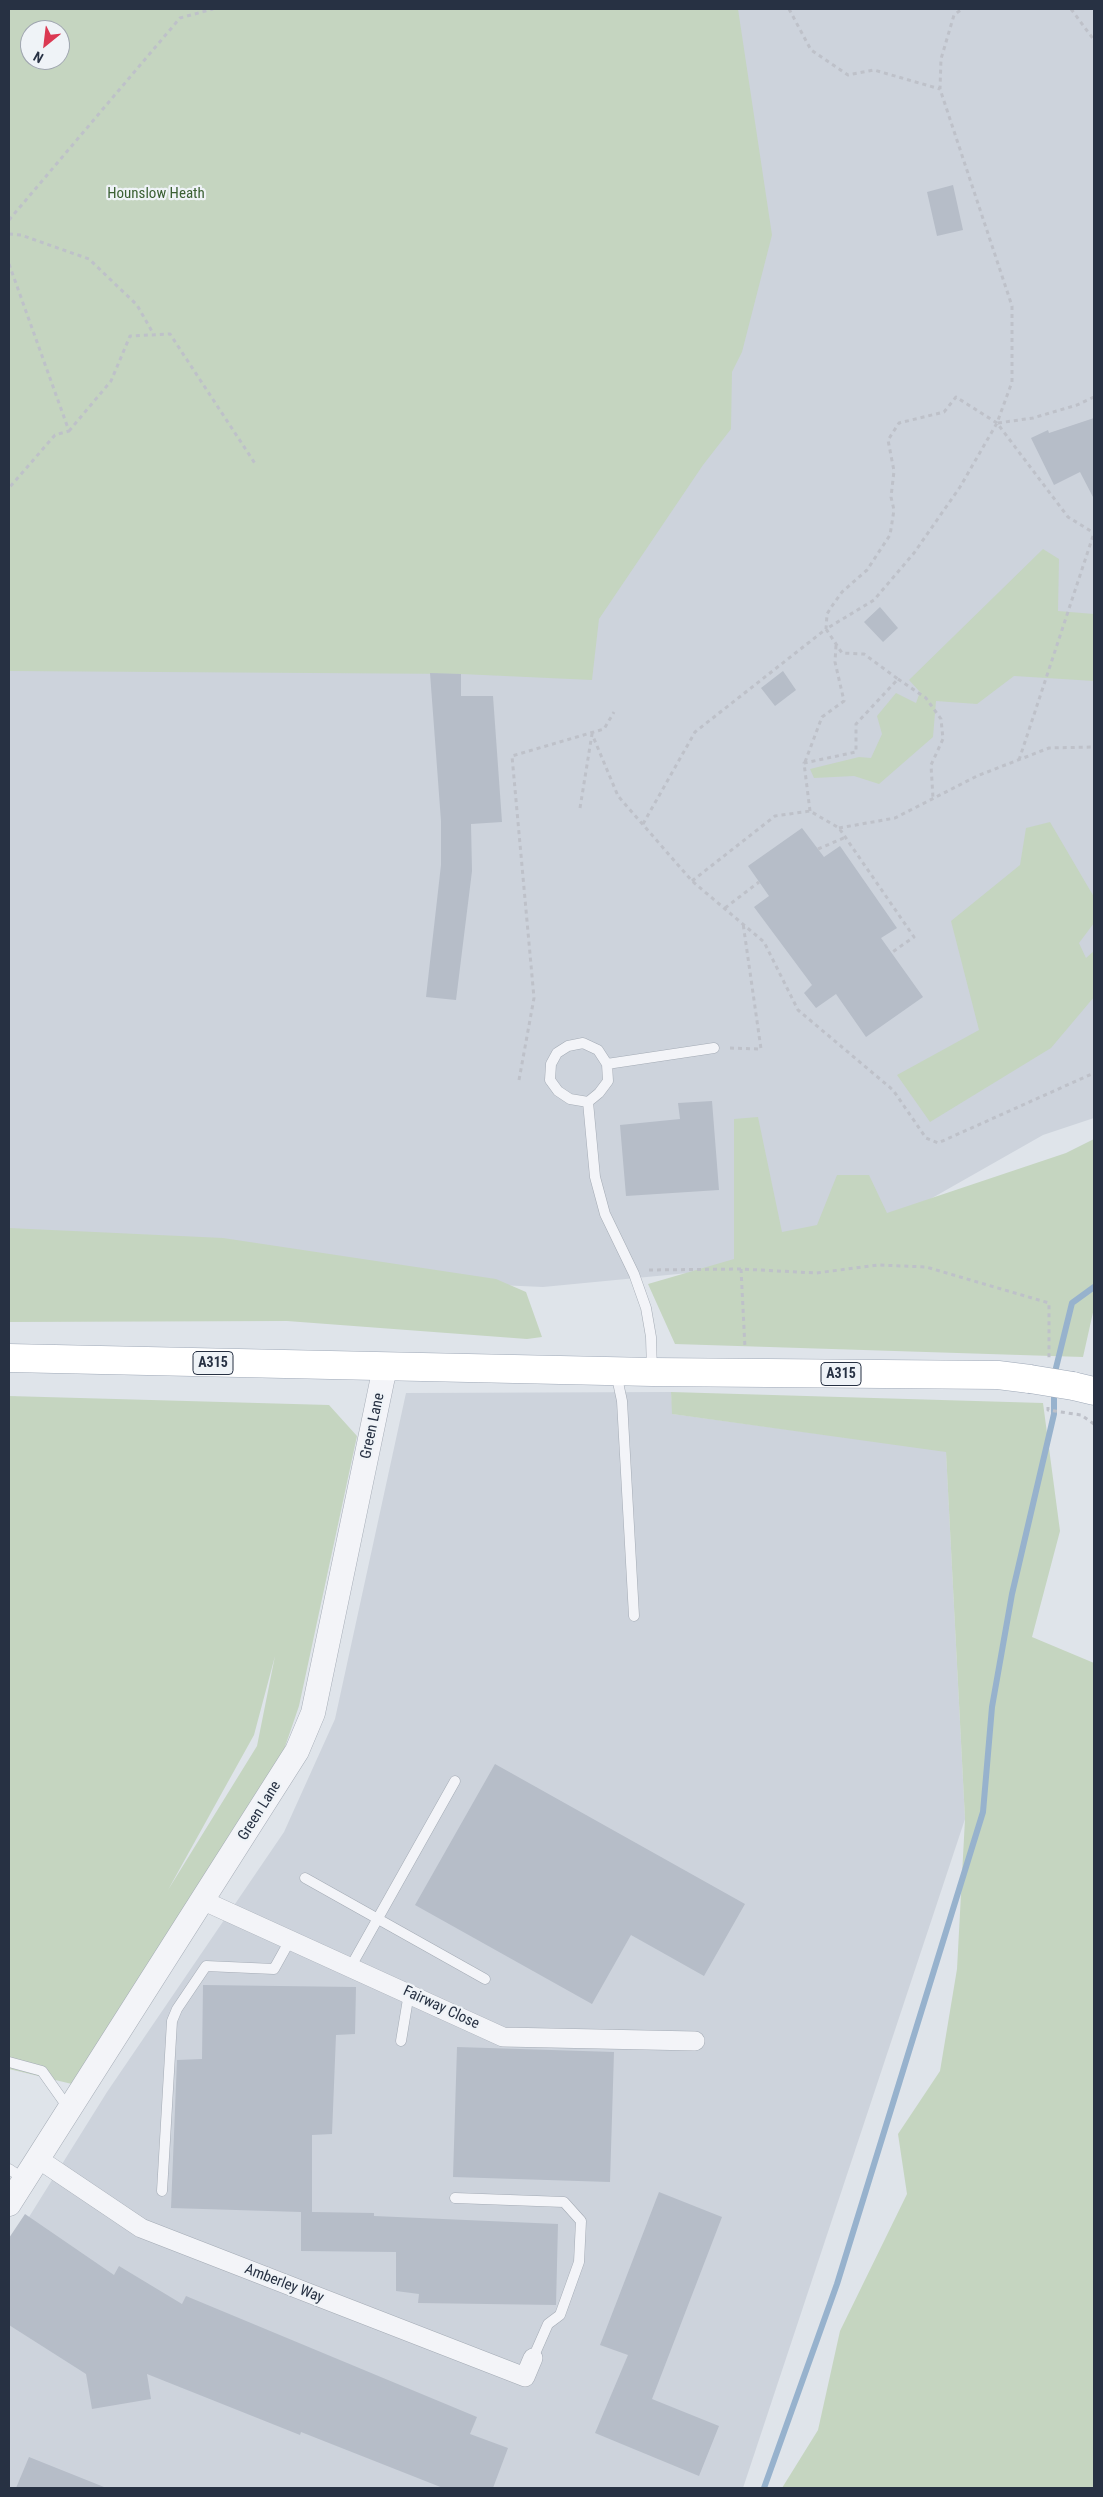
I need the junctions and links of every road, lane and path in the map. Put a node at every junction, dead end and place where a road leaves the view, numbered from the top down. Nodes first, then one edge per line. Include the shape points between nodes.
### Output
1 (213, 9) edge
2 (789, 9) edge
3 (962, 9) edge
4 (1070, 9) edge
5 (1094, 40) edge
6 (940, 89) junction
7 (9, 220) edge
8 (9, 234) edge
9 (9, 264) edge
10 (154, 335) junction
11 (1094, 396) edge
12 (997, 423) junction
13 (69, 431) junction
14 (256, 465) dead end
15 (9, 488) edge
16 (1094, 533) edge
17 (826, 629) junction
18 (836, 645) junction
19 (898, 678) junction
20 (614, 712) dead end
21 (592, 734) junction
22 (1094, 747) edge
23 (1019, 760) junction
24 (804, 763) junction
25 (933, 798) junction
26 (580, 808) dead end
27 (810, 810) junction
28 (643, 824) junction
29 (840, 828) junction
30 (846, 837) junction
31 (818, 849) dead end
32 (692, 881) junction
33 (759, 882) dead end
34 (725, 908) junction
35 (743, 924) junction
36 (891, 952) dead end
37 (714, 1048) joint
38 (607, 1064) junction
39 (1094, 1073) edge
40 (519, 1080) dead end
41 (588, 1102) junction
42 (741, 1269) junction
43 (634, 1274) junction
44 (9, 1358) edge
45 (385, 1367) junction
46 (616, 1372) junction
47 (652, 1372) junction
48 (1039, 1372) junction
49 (745, 1374) junction
50 (1083, 1388) edge
51 (1048, 1410) dead end
52 (1094, 1424) edge
53 (634, 1616) dead end
54 (455, 1782) dead end
55 (305, 1878) dead end
56 (204, 1901) junction
57 (378, 1918) junction
58 (289, 1942) junction
59 (350, 1968) junction
60 (485, 1979) dead end
61 (409, 1993) junction
62 (401, 2041) dead end
63 (695, 2042) dead end
64 (9, 2062) edge
65 (69, 2110) junction
66 (37, 2158) junction
67 (16, 2174) edge
68 (162, 2191) dead end
69 (455, 2198) dead end
70 (9, 2204) edge
71 (533, 2358) joint

1 - 7 path via 180,18
2 - 6 path via 811,50 848,75 874,70
3 - 6 path via 954,14 941,59
4 - 5 path
6 - 12 path via 1012,306 1012,382
8 - 10 path via 21,235 89,260 137,305
9 - 13 path
10 - 13 path via 130,336 111,381
10 - 14 path via 170,334
11 - 12 path via 1077,405 1033,418
12 - 16 path via 1068,518
12 - 17 path via 960,487 914,553 874,600
12 - 17 path via 956,397 944,412 899,423 888,440 894,471 890,535 867,570 842,592 826,614
13 - 15 path via 55,435
16 - 23 path
17 - 18 path
17 - 28 path via 695,732
18 - 19 path via 842,653 864,654
18 - 24 path via 835,662 844,701 822,717
19 - 24 path via 856,724 856,752
19 - 25 path via 926,698 941,719 943,739 931,765
20 - 21 path via 604,729
21 - 26 path
21 - 28 path via 618,796
21 - 40 path via 512,756 534,998
22 - 23 path via 1049,748
23 - 25 path
24 - 27 path
25 - 29 path via 895,818
27 - 29 path
27 - 32 path via 776,816
28 - 32 path
29 - 30 path
30 - 31 path
30 - 36 path via 914,937
32 - 34 path
33 - 34 path
34 - 35 path
35 - 37 path via 761,1049
35 - 39 path via 764,942 798,1010 893,1090 926,1138 938,1143
37 - 38 lane
38 - 41 lane via 608,1081
38 - 41 lane via 598,1050 583,1043 568,1046 557,1053 551,1064 550,1080 558,1091 570,1099
41 - 43 lane via 595,1177 605,1214
42 - 43 path via 654,1269
42 - 48 path via 816,1274 878,1265 926,1267 1049,1303
42 - 49 path
43 - 47 lane via 646,1308
44 - 45 main road, A315
45 - 46 main road, A315
45 - 56 street, Green Lane via 314,1713 297,1751
46 - 47 main road, A315
46 - 53 lane via 622,1401
47 - 49 main road, A315
48 - 49 main road, A315 via 998,1375
48 - 50 main road, A315, bridge
51 - 52 path via 1081,1416
54 - 57 lane
55 - 57 lane
56 - 58 street, Fairway Close
56 - 65 street, Green Lane
57 - 59 lane
57 - 60 lane
58 - 59 street, Fairway Close
58 - 68 lane via 274,1969 206,1966 177,2008 172,2021
59 - 61 street, Fairway Close
61 - 62 lane
61 - 63 street, Fairway Close via 503,2037
64 - 65 lane via 42,2071
65 - 66 street, Green Lane
66 - 67 street, Green Lane
66 - 71 street, Amberley Way via 141,2228 525,2377
67 - 70 street, Green Lane
69 - 71 lane via 564,2202 581,2221 576,2271 560,2315 548,2324

